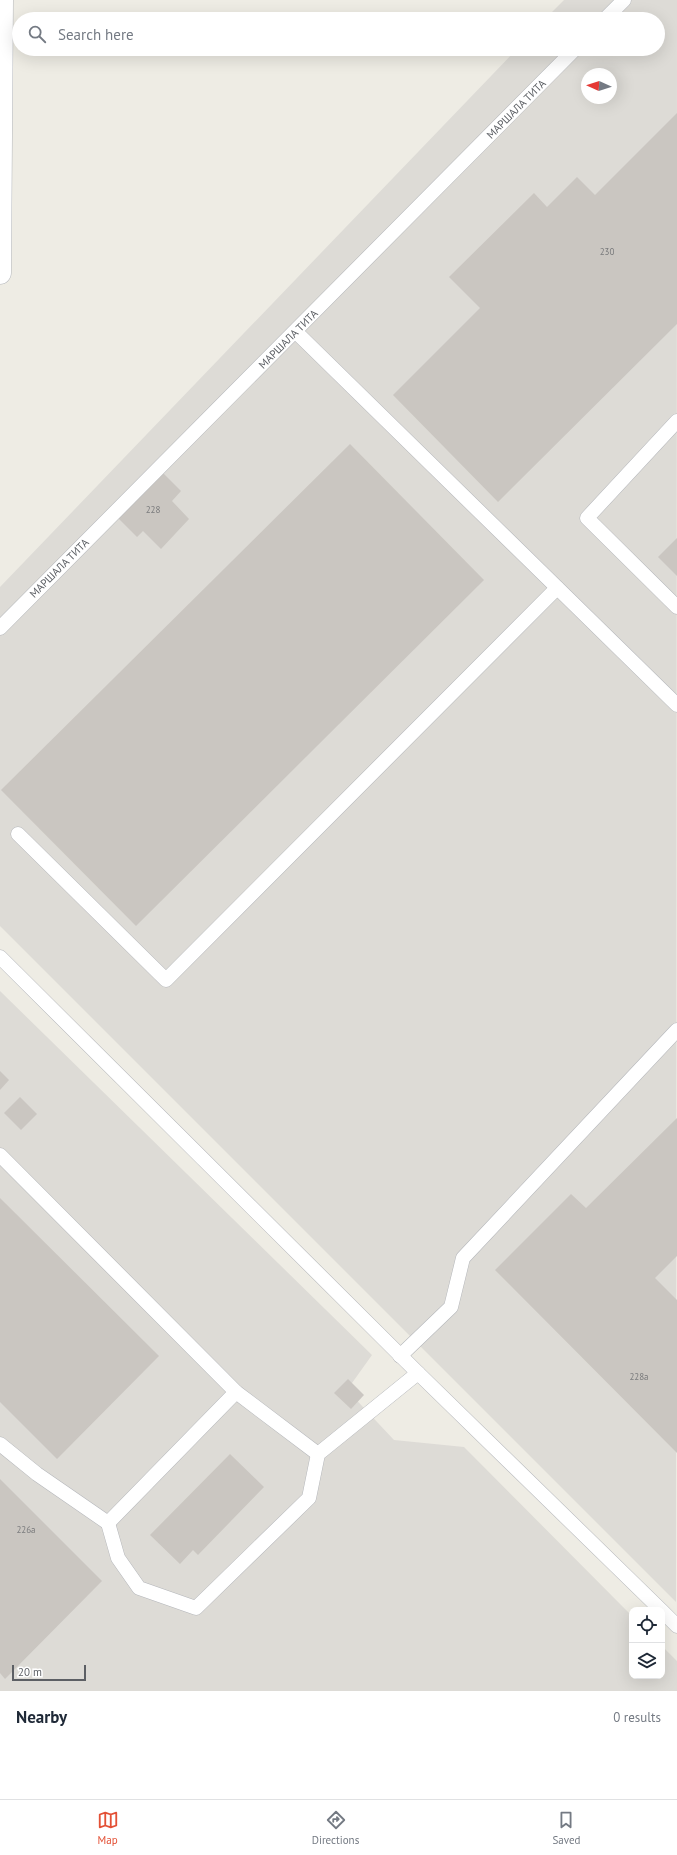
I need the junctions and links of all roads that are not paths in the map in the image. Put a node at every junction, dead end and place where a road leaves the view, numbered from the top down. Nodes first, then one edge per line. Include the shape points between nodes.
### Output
1 (624, 0) edge
2 (1, 9) edge
3 (612, 12) edge
4 (568, 56) edge
5 (0, 273) edge
6 (296, 332) junction
7 (677, 421) edge
8 (557, 588) junction
9 (677, 607) edge
10 (0, 628) edge
11 (677, 705) edge
12 (18, 834) dead end
13 (0, 957) edge
14 (677, 1030) edge
15 (0, 1155) edge
16 (400, 1356) junction
17 (418, 1373) junction
18 (236, 1392) junction
19 (0, 1444) edge
20 (318, 1454) junction
21 (108, 1522) junction
22 (657, 1607) edge
23 (665, 1615) edge
24 (677, 1626) edge

1 - 3 lane
2 - 5 main road
4 - 6 lane, МАРШАЛА ТИТА
6 - 8 lane
6 - 10 lane, МАРШАЛА ТИТА
7 - 9 lane via 587,518
8 - 11 lane
8 - 12 lane via 166,980
13 - 16 lane
14 - 16 lane via 463,1258 451,1307
15 - 18 lane
16 - 17 lane
17 - 20 lane
17 - 22 lane
18 - 20 lane
18 - 21 lane
19 - 21 lane via 37,1474
20 - 21 lane via 309,1498 196,1608 139,1588 118,1558
23 - 24 lane

